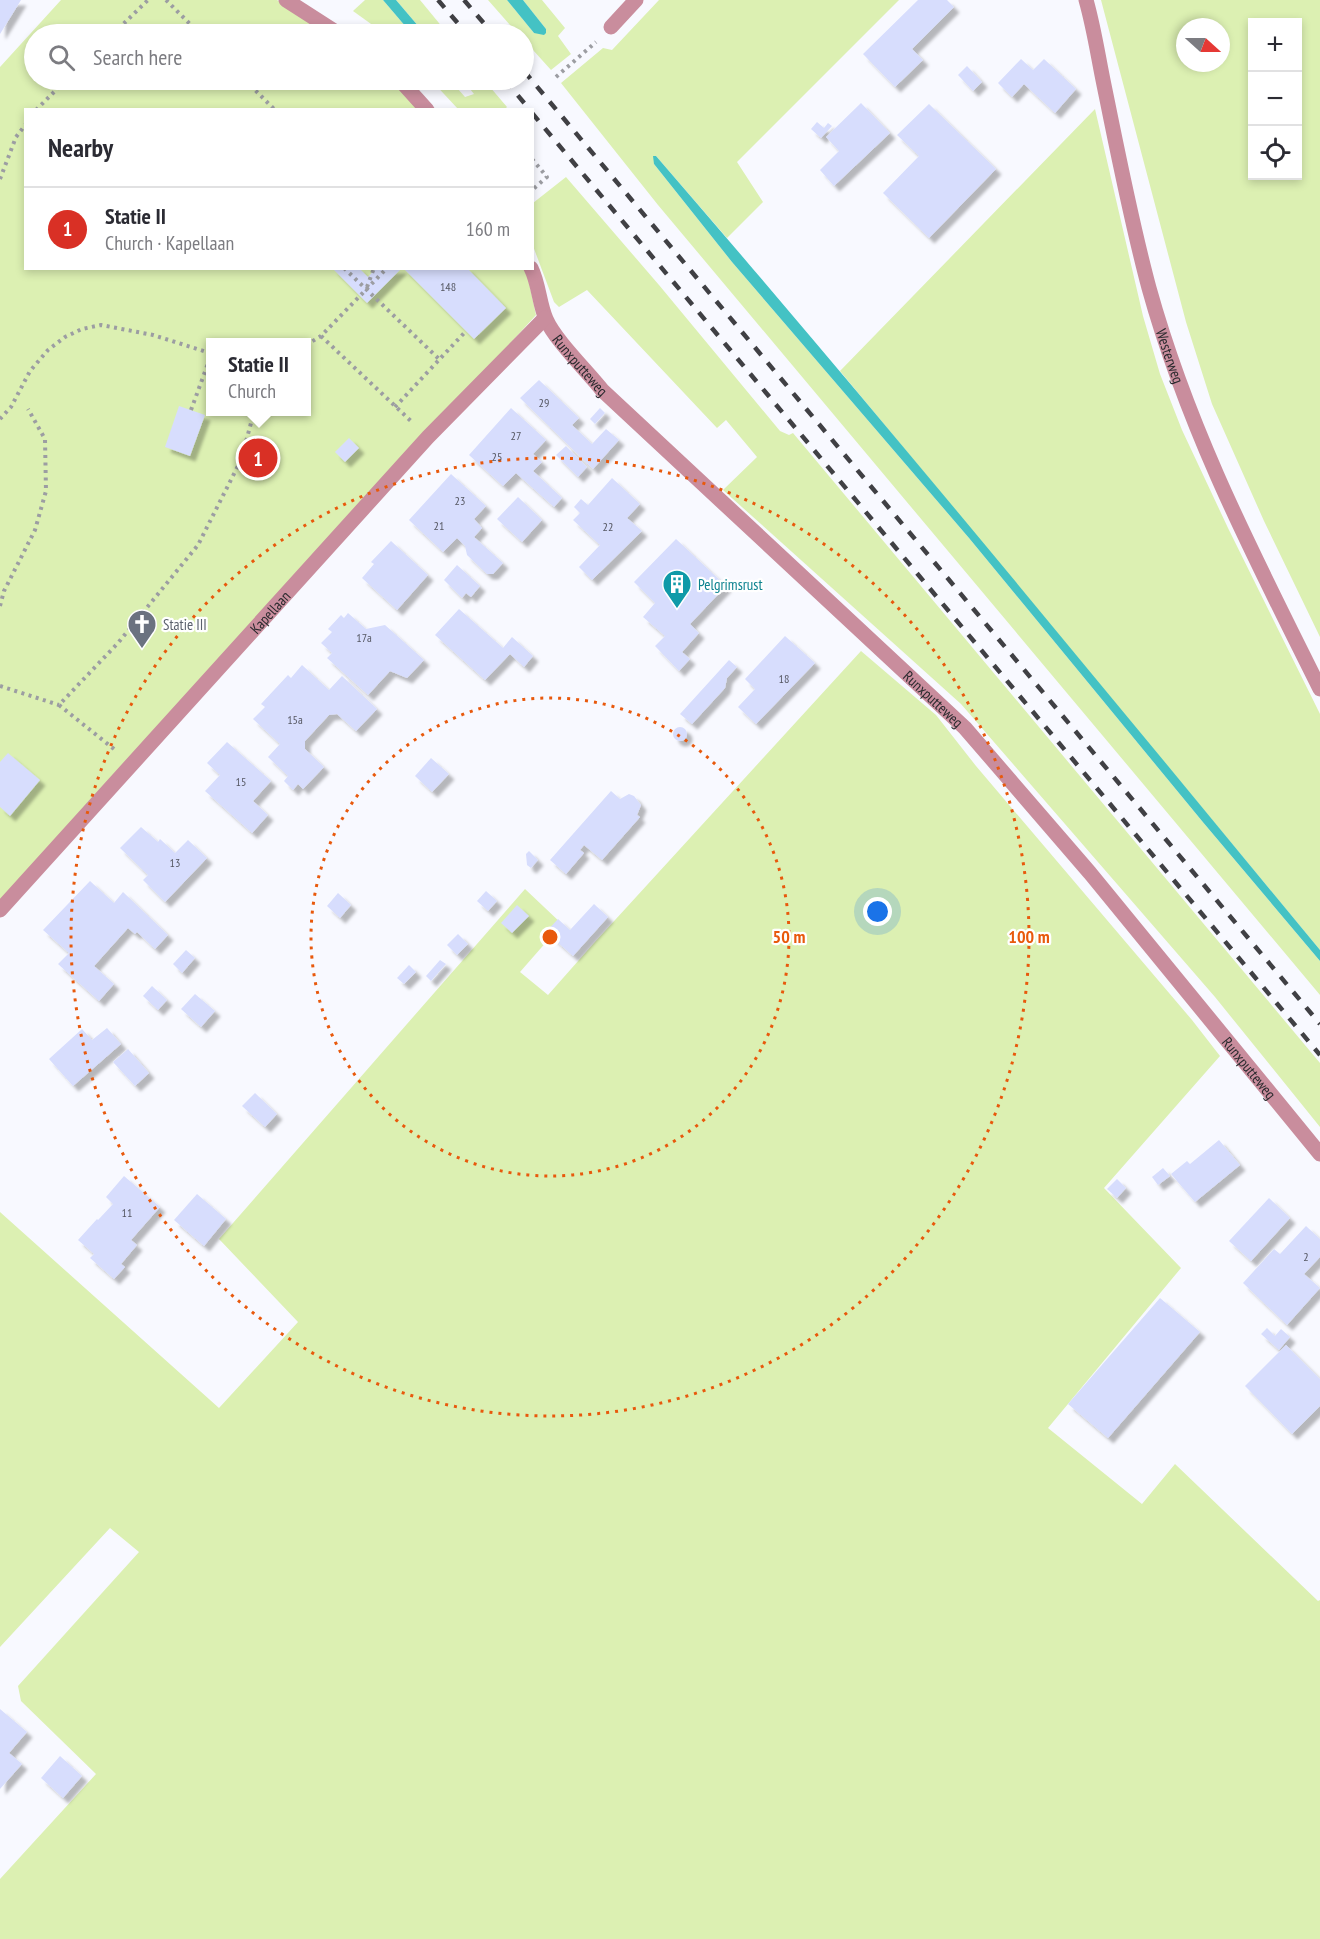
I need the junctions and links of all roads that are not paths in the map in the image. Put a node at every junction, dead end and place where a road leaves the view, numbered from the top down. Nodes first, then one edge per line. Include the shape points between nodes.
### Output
1 (286, 0) edge
2 (636, 0) edge
3 (1086, 0) edge
4 (323, 24) edge
5 (611, 27) dead end
6 (409, 90) edge
7 (425, 108) edge
8 (532, 270) edge
9 (545, 318) junction
10 (1320, 689) edge
11 (0, 910) edge
12 (1320, 1154) edge

1 - 4 street
2 - 5 street
3 - 10 street, Westerweg via 1123,180 1172,362 1236,520
6 - 7 street
8 - 9 street, Runxputteweg
9 - 11 street, Kapellaan via 428,437
9 - 12 street, Runxputteweg via 609,397 965,728 1090,873

